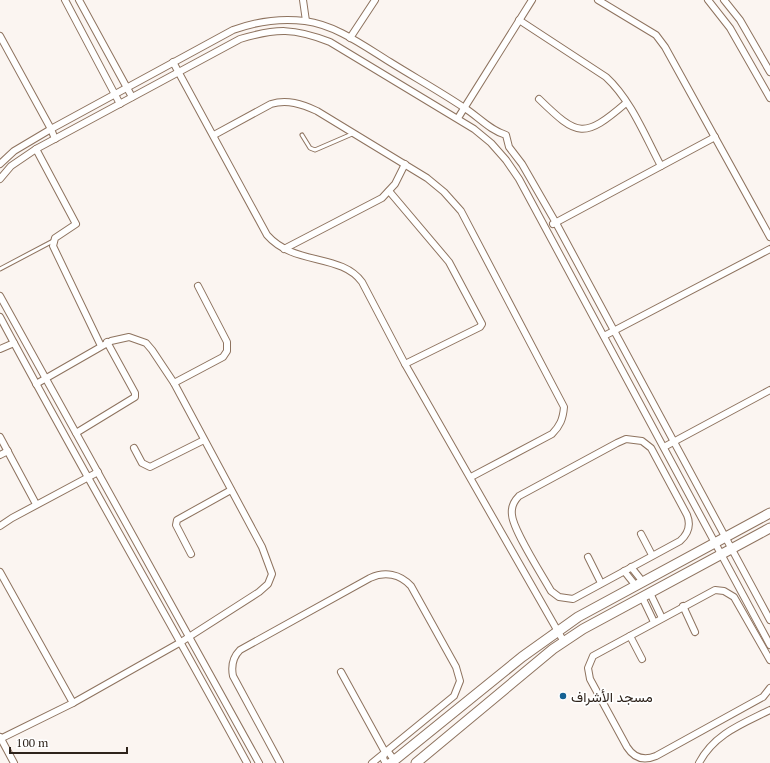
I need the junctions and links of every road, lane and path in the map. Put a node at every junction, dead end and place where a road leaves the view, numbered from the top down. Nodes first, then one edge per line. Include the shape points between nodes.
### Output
1 (64, 0) edge
2 (79, 0) edge
3 (303, 0) edge
4 (375, 0) edge
5 (532, 0) edge
6 (598, 0) edge
7 (708, 0) edge
8 (724, 0) edge
9 (519, 20) junction
10 (306, 21) junction
11 (0, 36) edge
12 (350, 38) junction
13 (173, 62) junction
14 (770, 72) edge
15 (179, 73) junction
16 (127, 87) junction
17 (114, 93) junction
18 (132, 97) junction
19 (539, 98) dead end
20 (770, 98) edge
21 (626, 102) junction
22 (120, 104) junction
23 (464, 108) junction
24 (458, 118) junction
25 (51, 129) junction
26 (354, 133) junction
27 (214, 135) junction
28 (302, 135) dead end
29 (715, 137) junction
30 (55, 139) junction
31 (36, 149) junction
32 (0, 164) edge
33 (405, 164) junction
34 (661, 166) junction
35 (0, 179) edge
36 (389, 192) junction
37 (556, 223) junction
38 (547, 228) junction
39 (770, 237) edge
40 (53, 241) junction
41 (284, 249) junction
42 (770, 249) edge
43 (0, 269) edge
44 (198, 286) dead end
45 (0, 296) edge
46 (0, 317) edge
47 (614, 330) junction
48 (604, 336) junction
49 (14, 342) junction
50 (108, 342) junction
51 (101, 346) junction
52 (0, 349) edge
53 (405, 364) junction
54 (47, 378) junction
55 (174, 383) junction
56 (36, 384) junction
57 (770, 390) edge
58 (76, 433) junction
59 (0, 437) edge
60 (204, 440) junction
61 (674, 442) junction
62 (664, 447) junction
63 (134, 448) dead end
64 (8, 451) junction
65 (0, 455) edge
66 (98, 472) junction
67 (471, 477) junction
68 (87, 478) junction
69 (231, 490) junction
70 (36, 504) junction
71 (770, 513) edge
72 (0, 526) edge
73 (770, 528) edge
74 (641, 534) dead end
75 (725, 537) junction
76 (714, 543) junction
77 (731, 548) junction
78 (191, 554) dead end
79 (720, 554) junction
80 (652, 555) junction
81 (588, 557) dead end
82 (631, 567) junction
83 (624, 570) junction
84 (0, 572) edge
85 (601, 583) junction
86 (640, 584) junction
87 (646, 595) junction
88 (683, 606) junction
89 (662, 618) junction
90 (770, 620) edge
91 (654, 622) junction
92 (558, 631) junction
93 (695, 632) dead end
94 (630, 636) junction
95 (190, 637) junction
96 (181, 642) junction
97 (564, 642) junction
98 (770, 645) edge
99 (642, 659) dead end
100 (770, 660) edge
101 (341, 672) dead end
102 (770, 688) edge
103 (73, 703) junction
104 (770, 710) edge
105 (0, 738) edge
106 (385, 752) junction
107 (392, 762) edge
108 (14, 763) edge
109 (247, 763) edge
110 (259, 763) edge
111 (280, 763) edge
112 (372, 763) edge
113 (416, 763) edge
114 (699, 763) edge

1 - 17 street
2 - 16 street
3 - 10 street
4 - 12 street
5 - 9 street
6 - 29 street via 656,35
7 - 20 street via 730,28
8 - 14 street via 740,20
9 - 21 street via 606,77
9 - 23 street
10 - 12 street
10 - 13 street via 248,25 233,30
11 - 25 street
12 - 23 street
13 - 15 street
13 - 16 street
15 - 18 street
15 - 24 street via 240,39 263,32 295,31 330,42
15 - 27 street
16 - 17 street
16 - 18 street
17 - 22 street
17 - 25 street
18 - 22 street
19 - 21 street via 566,124 580,129 603,123
21 - 34 street
22 - 30 street
23 - 24 street
23 - 37 street via 495,132 506,135 509,147 522,164
24 - 38 street via 491,143 506,160
25 - 30 street
25 - 32 street via 14,151
26 - 27 street via 304,104 278,102
26 - 28 lane via 315,150 310,148
26 - 33 street
27 - 41 street via 267,235
29 - 34 street
29 - 39 street
30 - 31 street
31 - 35 street via 11,166
31 - 40 street via 76,224
33 - 36 street
33 - 67 street via 444,192 461,211 564,407 564,417 552,434
34 - 37 street
36 - 41 street via 375,202
36 - 53 street via 449,262 482,324
37 - 38 street
37 - 47 street
38 - 48 street
40 - 43 lane
40 - 51 street via 53,246
41 - 53 street via 344,267 357,275
42 - 47 street
44 - 55 street via 227,342 227,351 223,357
45 - 54 street
46 - 49 street
47 - 48 street
47 - 61 street
48 - 62 street
49 - 52 street
49 - 56 street
50 - 51 street
50 - 55 street via 129,337 146,343
50 - 58 street via 135,397
51 - 54 street
53 - 67 street
54 - 56 street
54 - 58 street
55 - 60 street
56 - 68 street
57 - 61 street
58 - 66 street
59 - 64 street
60 - 63 street via 150,467 142,463
60 - 69 street
61 - 62 street
61 - 75 street
62 - 76 street
64 - 65 street
64 - 70 street
66 - 68 street
66 - 95 street
67 - 92 street
68 - 70 street
68 - 96 street
69 - 78 street via 177,520 176,525
69 - 95 street via 267,558 271,579 249,599
70 - 72 street
71 - 75 street
73 - 77 street
74 - 80 street
75 - 76 street
75 - 77 street
76 - 79 street
76 - 86 street
77 - 79 street
77 - 90 street
79 - 87 street
79 - 98 street
80 - 82 street
80 - 85 street via 682,538 688,529 689,520 651,448 642,441 626,439 617,442 519,496 512,508 513,521 553,593 563,599 572,598
81 - 85 street
82 - 83 street
82 - 86 street
83 - 85 street
83 - 86 street
84 - 103 street
86 - 92 street via 578,617
87 - 89 street
87 - 91 street
87 - 97 street
88 - 89 street
88 - 93 street
88 - 100 street via 715,590 731,594 737,600
89 - 91 street
91 - 94 street
92 - 97 street
92 - 107 street
94 - 99 street
94 - 102 street via 593,656 588,672 627,747 638,757 656,756 763,697
95 - 96 street
95 - 110 street
96 - 103 street
96 - 109 street
97 - 113 street
101 - 106 street
103 - 105 street
104 - 114 street via 723,734 705,751
105 - 108 street
106 - 107 street via 392,757
106 - 111 street via 454,696 460,681 456,667 412,586 399,577 384,574 370,578 240,650 234,658 234,676
106 - 112 street

